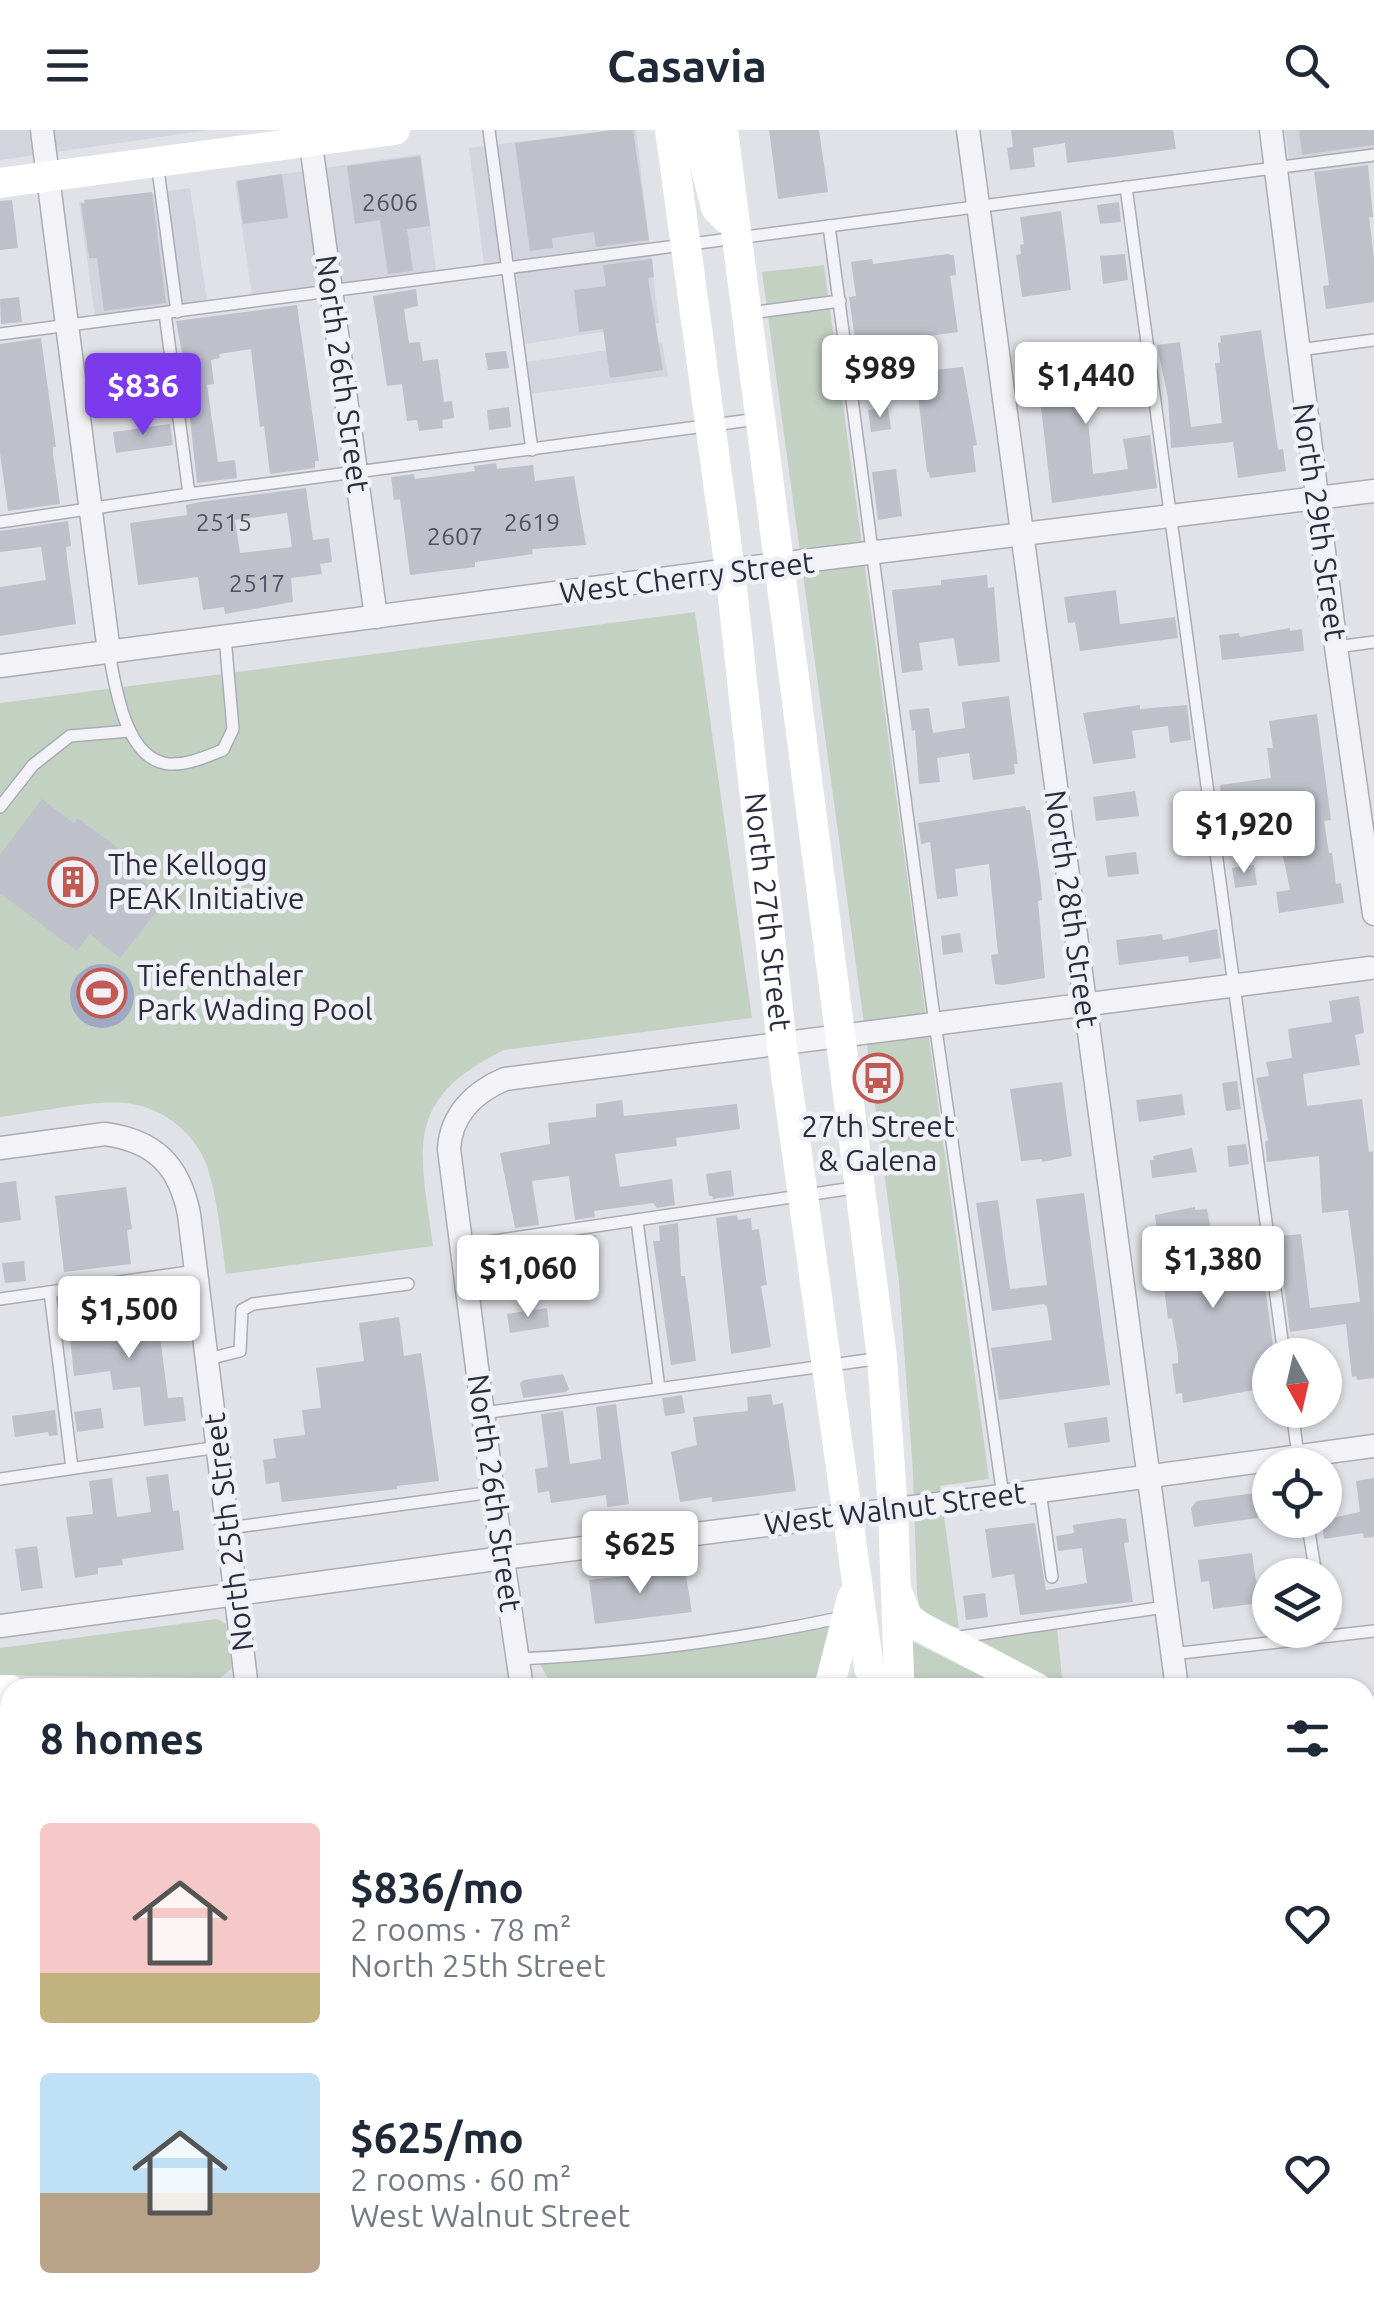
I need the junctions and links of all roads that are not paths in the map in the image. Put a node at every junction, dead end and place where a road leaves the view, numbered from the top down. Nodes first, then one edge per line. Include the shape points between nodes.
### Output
1 (42, 130) edge
2 (395, 130) edge
3 (489, 130) edge
4 (670, 130) edge
5 (696, 130) edge
6 (724, 130) edge
7 (968, 130) edge
8 (1271, 130) edge
9 (310, 135) edge
10 (1374, 155) edge
11 (157, 162) junction
12 (1276, 168) junction
13 (47, 176) junction
14 (0, 183) edge
15 (1126, 187) junction
16 (978, 205) junction
17 (830, 226) junction
18 (738, 233) junction
19 (687, 244) junction
20 (508, 268) junction
21 (330, 291) junction
22 (840, 301) junction
23 (171, 312) junction
24 (748, 314) junction
25 (69, 326) junction
26 (0, 334) edge
27 (1374, 340) edge
28 (1296, 350) junction
29 (762, 418) junction
30 (711, 426) junction
31 (532, 450) junction
32 (356, 473) junction
33 (1374, 491) edge
34 (189, 494) junction
35 (1316, 499) junction
36 (93, 508) junction
37 (1172, 516) junction
38 (0, 522) edge
39 (1022, 536) junction
40 (873, 555) junction
41 (782, 566) junction
42 (730, 570) junction
43 (376, 618) junction
44 (225, 637) junction
45 (1374, 642) edge
46 (1336, 647) junction
47 (109, 652) junction
48 (0, 666) edge
49 (128, 731) junction
50 (0, 807) edge
51 (1368, 822) edge
52 (1374, 914) edge
53 (1373, 967) edge
54 (1234, 985) junction
55 (1084, 1006) junction
56 (936, 1025) junction
57 (841, 1038) junction
58 (782, 1046) junction
59 (0, 1148) edge
60 (860, 1187) junction
61 (803, 1196) junction
62 (637, 1221) junction
63 (460, 1246) junction
64 (196, 1272) junction
65 (408, 1284) dead end
66 (50, 1292) junction
67 (0, 1299) edge
68 (1282, 1338) edge
69 (882, 1358) junction
70 (208, 1359) junction
71 (826, 1364) junction
72 (660, 1388) junction
73 (483, 1414) junction
74 (1374, 1446) edge
75 (220, 1447) junction
76 (1342, 1452) edge
77 (1252, 1466) edge
78 (72, 1468) junction
79 (1147, 1477) junction
80 (0, 1479) edge
81 (493, 1492) junction
82 (1040, 1492) junction
83 (1003, 1496) junction
84 (893, 1510) junction
85 (847, 1515) junction
86 (229, 1528) junction
87 (503, 1558) junction
88 (1052, 1577) dead end
89 (856, 1581) junction
90 (894, 1582) junction
91 (237, 1594) junction
92 (1165, 1607) junction
93 (848, 1616) junction
94 (0, 1626) edge
95 (1374, 1631) edge
96 (1342, 1632) edge
97 (944, 1640) junction
98 (1252, 1643) edge
99 (1172, 1654) junction
100 (518, 1658) junction
101 (246, 1678) edge
102 (521, 1678) edge
103 (832, 1678) edge
104 (871, 1678) edge
105 (898, 1678) edge
106 (1018, 1678) edge
107 (1176, 1678) edge

1 - 13 street
2 - 9 main road
3 - 20 lane
4 - 19 main road, North 27th Street
5 - 18 main road via 716,208
6 - 18 main road, North 27th Street
7 - 16 street, North 28th Street
8 - 12 street, North 29th Street
9 - 11 main road
9 - 21 street, North 26th Street
10 - 12 lane
11 - 13 main road
11 - 23 lane
12 - 15 lane
12 - 28 street, North 29th Street
13 - 14 main road
13 - 25 street
15 - 16 lane
15 - 37 lane
16 - 17 lane
16 - 39 street, North 28th Street
17 - 18 lane
17 - 22 lane
18 - 19 lane
18 - 24 main road, North 27th Street
19 - 20 lane
19 - 30 main road, North 27th Street
20 - 21 lane
20 - 31 lane
21 - 23 lane
21 - 32 street, North 26th Street
22 - 24 lane
22 - 40 lane
23 - 25 lane
23 - 34 lane
24 - 29 main road, North 27th Street
25 - 26 lane
25 - 36 street
27 - 28 lane
28 - 35 street, North 29th Street
29 - 30 lane
29 - 41 main road, North 27th Street
30 - 31 lane
30 - 42 main road, North 27th Street
31 - 32 lane
32 - 34 lane
32 - 43 street, North 26th Street
33 - 35 street, West Cherry Street
34 - 36 lane
35 - 37 street, West Cherry Street
35 - 46 street, North 29th Street
36 - 38 lane
36 - 47 street
37 - 39 street, West Cherry Street
37 - 54 lane
39 - 40 street, West Cherry Street
39 - 55 street, North 28th Street
40 - 41 street, West Cherry Street
40 - 56 lane
41 - 42 street, West Cherry Street
41 - 57 main road, North 27th Street
42 - 43 street, West Cherry Street
42 - 58 main road, North 27th Street
43 - 44 street, West Cherry Street
44 - 47 street, West Cherry Street
44 - 49 lane via 233,729 222,750 166,764
45 - 46 lane
46 - 51 street, North 29th Street
47 - 48 street, West Cherry Street
47 - 49 lane
49 - 50 lane via 70,736 33,765
51 - 52 street, North 29th Street
53 - 54 street
54 - 55 street
54 - 68 lane
55 - 56 street
55 - 79 street, North 28th Street
56 - 57 street
56 - 83 lane
57 - 58 street
57 - 60 main road, North 27th Street
58 - 61 main road, North 27th Street
58 - 63 street, North 26th Street via 505,1080 479,1093 455,1121 449,1149
59 - 64 street, North 25th Street via 105,1134 153,1150 184,1191
60 - 61 lane
60 - 69 main road, North 27th Street
61 - 62 lane
61 - 71 main road, North 27th Street
62 - 63 lane
62 - 72 lane
63 - 73 street, North 26th Street
64 - 66 lane
64 - 70 street, North 25th Street
65 - 70 lane via 253,1304 242,1310 240,1351
66 - 67 lane
66 - 78 lane
69 - 71 lane
69 - 84 main road, North 27th Street
70 - 75 street, North 25th Street
71 - 72 lane
71 - 85 main road, North 27th Street
72 - 73 lane
73 - 81 street, North 26th Street
74 - 76 street, West Walnut Street
75 - 78 lane
75 - 86 street, North 25th Street
77 - 79 street, West Walnut Street
78 - 80 lane
79 - 82 street, West Walnut Street
79 - 92 street, North 28th Street
81 - 86 lane
81 - 87 street, North 26th Street
82 - 83 street, West Walnut Street
82 - 88 lane
83 - 84 street, West Walnut Street
84 - 85 street, West Walnut Street
84 - 90 main road, North 27th Street
85 - 87 street, West Walnut Street
85 - 89 main road, North 27th Street
86 - 91 street, North 25th Street
87 - 91 street, West Walnut Street
87 - 100 street, North 26th Street
89 - 93 main road
89 - 104 main road, North 27th Street
90 - 97 main road via 908,1618
90 - 105 main road, North 27th Street
91 - 94 street, West Walnut Street
91 - 101 street, North 25th Street
92 - 97 lane
92 - 99 street, North 28th Street
93 - 100 lane via 669,1648
93 - 103 main road
95 - 96 lane
97 - 106 main road
98 - 99 lane
99 - 107 street, North 28th Street
100 - 102 street, North 26th Street

